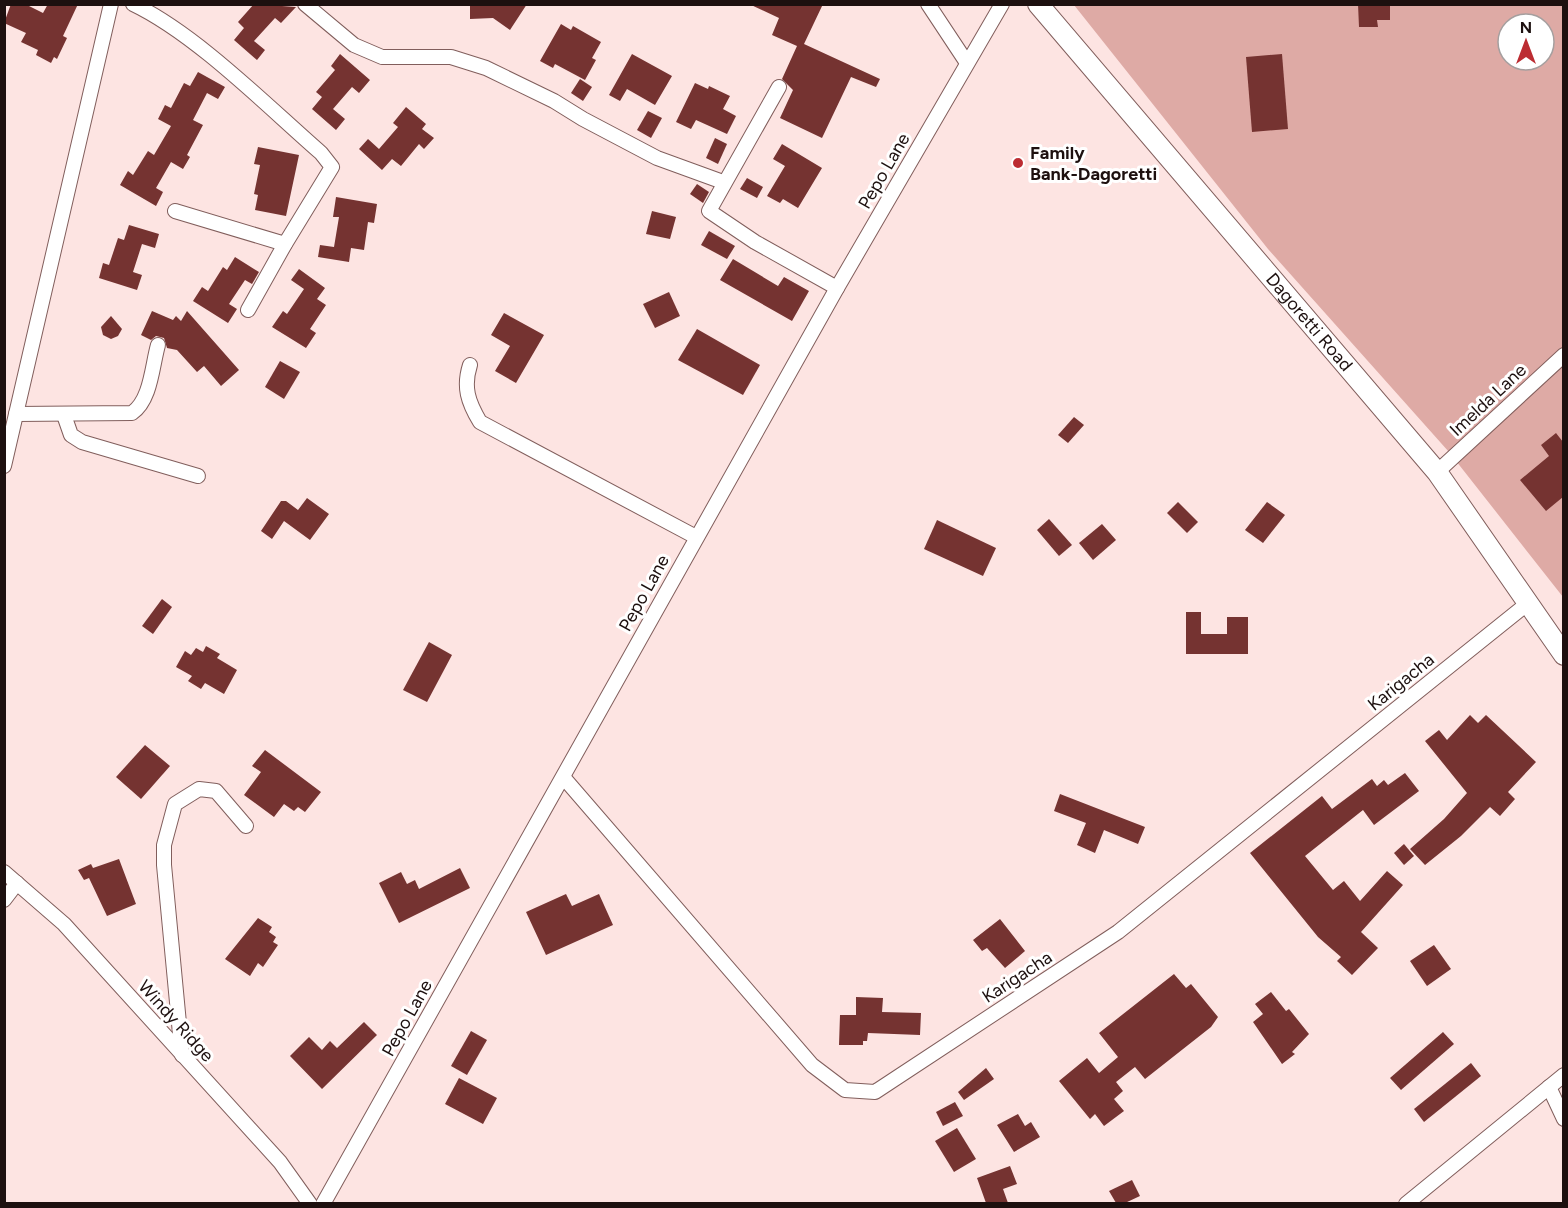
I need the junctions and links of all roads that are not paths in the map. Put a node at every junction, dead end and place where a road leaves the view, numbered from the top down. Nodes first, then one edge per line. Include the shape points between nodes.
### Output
1 (111, 4) edge
2 (133, 4) edge
3 (305, 4) edge
4 (928, 4) edge
5 (1002, 4) edge
6 (1038, 4) edge
7 (967, 63) junction
8 (779, 87) dead end
9 (723, 182) junction
10 (175, 211) dead end
11 (285, 244) junction
12 (837, 288) junction
13 (248, 310) dead end
14 (158, 345) dead end
15 (1563, 355) edge
16 (471, 365) dead end
17 (16, 414) junction
18 (64, 415) junction
19 (4, 466) edge
20 (1437, 472) junction
21 (198, 476) dead end
22 (696, 537) junction
23 (1527, 604) junction
24 (1563, 655) edge
25 (564, 778) junction
26 (246, 826) dead end
27 (4, 872) edge
28 (17, 883) junction
29 (4, 900) edge
30 (182, 1054) junction
31 (1563, 1075) edge
32 (1549, 1087) junction
33 (1563, 1119) edge
34 (1420, 1199) edge
35 (310, 1203) edge
36 (323, 1203) edge
37 (1406, 1203) edge

1 - 17 street
2 - 11 street via 178,32 211,59 321,153 332,167
3 - 9 street via 354,45 382,57 451,57 486,68 657,158
4 - 7 street
5 - 7 street, Pepo Lane
6 - 20 main road, Dagoretti Road
7 - 12 street, Pepo Lane
8 - 9 street
9 - 12 street via 709,207 713,216
10 - 11 street
11 - 13 street
12 - 22 street, Pepo Lane
14 - 18 street via 140,408 123,415
15 - 20 street, Imelda Lane
16 - 22 street via 466,378 468,402 480,422
17 - 18 street
17 - 19 street
18 - 21 street via 71,435 82,442
20 - 23 main road, Dagoretti Road
22 - 25 street, Pepo Lane
23 - 24 main road, Dagoretti Road
23 - 25 street, Karigacha via 1118,932 874,1092 845,1090 812,1065
25 - 36 street, Pepo Lane
26 - 30 street via 216,791 199,789 175,804 164,845 164,865
27 - 28 street, Windy Ridge
28 - 29 street
28 - 30 street, Windy Ridge via 64,924
30 - 35 street, Windy Ridge via 280,1162
31 - 32 street
32 - 33 street
32 - 34 street
34 - 37 street

